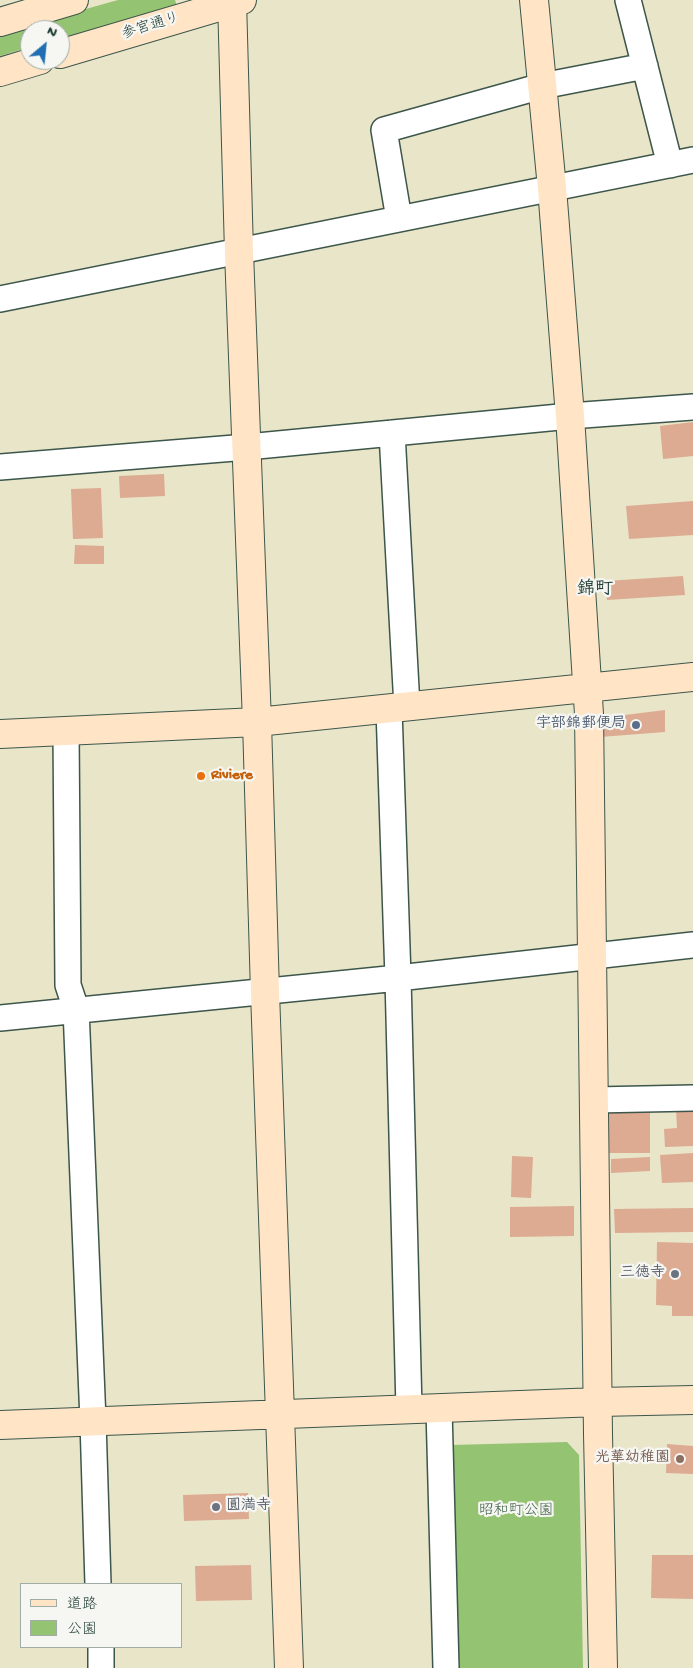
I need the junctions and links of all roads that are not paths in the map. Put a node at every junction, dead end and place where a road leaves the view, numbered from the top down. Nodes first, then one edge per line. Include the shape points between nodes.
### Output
1 (74, 0) edge
2 (534, 0) edge
3 (628, 0) edge
4 (235, 1) edge
5 (0, 22) edge
6 (70, 51) edge
7 (20, 66) edge
8 (645, 66) junction
9 (0, 72) edge
10 (542, 86) junction
11 (682, 162) edge
12 (552, 188) junction
13 (399, 219) junction
14 (239, 252) junction
15 (0, 299) edge
16 (693, 407) edge
17 (570, 416) junction
18 (392, 432) junction
19 (247, 447) junction
20 (0, 468) edge
21 (693, 677) edge
22 (588, 688) junction
23 (398, 708) junction
24 (257, 722) junction
25 (66, 731) junction
26 (0, 734) edge
27 (693, 946) edge
28 (592, 956) junction
29 (398, 978) junction
30 (265, 992) junction
31 (76, 1009) junction
32 (0, 1018) edge
33 (693, 1098) edge
34 (594, 1100) junction
35 (693, 1400) edge
36 (598, 1402) junction
37 (409, 1409) junction
38 (439, 1409) junction
39 (281, 1415) junction
40 (93, 1421) junction
41 (0, 1424) edge
42 (98, 1583) edge
43 (100, 1648) edge
44 (101, 1668) edge
45 (289, 1668) edge
46 (446, 1668) edge
47 (602, 1668) edge

1 - 5 street
2 - 10 street
3 - 8 street
4 - 6 street, 参宮通り
4 - 14 street
7 - 9 street
8 - 10 street
8 - 11 street
10 - 12 street
10 - 13 street via 384,130
11 - 12 street
12 - 13 street
12 - 17 street
13 - 14 street
14 - 15 street
14 - 19 street
16 - 17 street
17 - 18 street
17 - 22 street
18 - 19 street
18 - 23 street
19 - 20 street
19 - 24 street
21 - 22 street
22 - 23 street
22 - 28 street
23 - 24 street
23 - 29 street
24 - 25 street
24 - 30 street
25 - 26 street
25 - 31 street via 68,985
27 - 28 street
28 - 29 street
28 - 34 street
29 - 30 street
29 - 37 street
30 - 31 street
30 - 39 street
31 - 32 street
31 - 40 street
33 - 34 street
34 - 36 street
35 - 36 street
36 - 38 street
36 - 47 street
37 - 38 street
37 - 39 street
38 - 46 street
39 - 40 street
39 - 45 street
40 - 41 street
40 - 42 street
43 - 44 street

